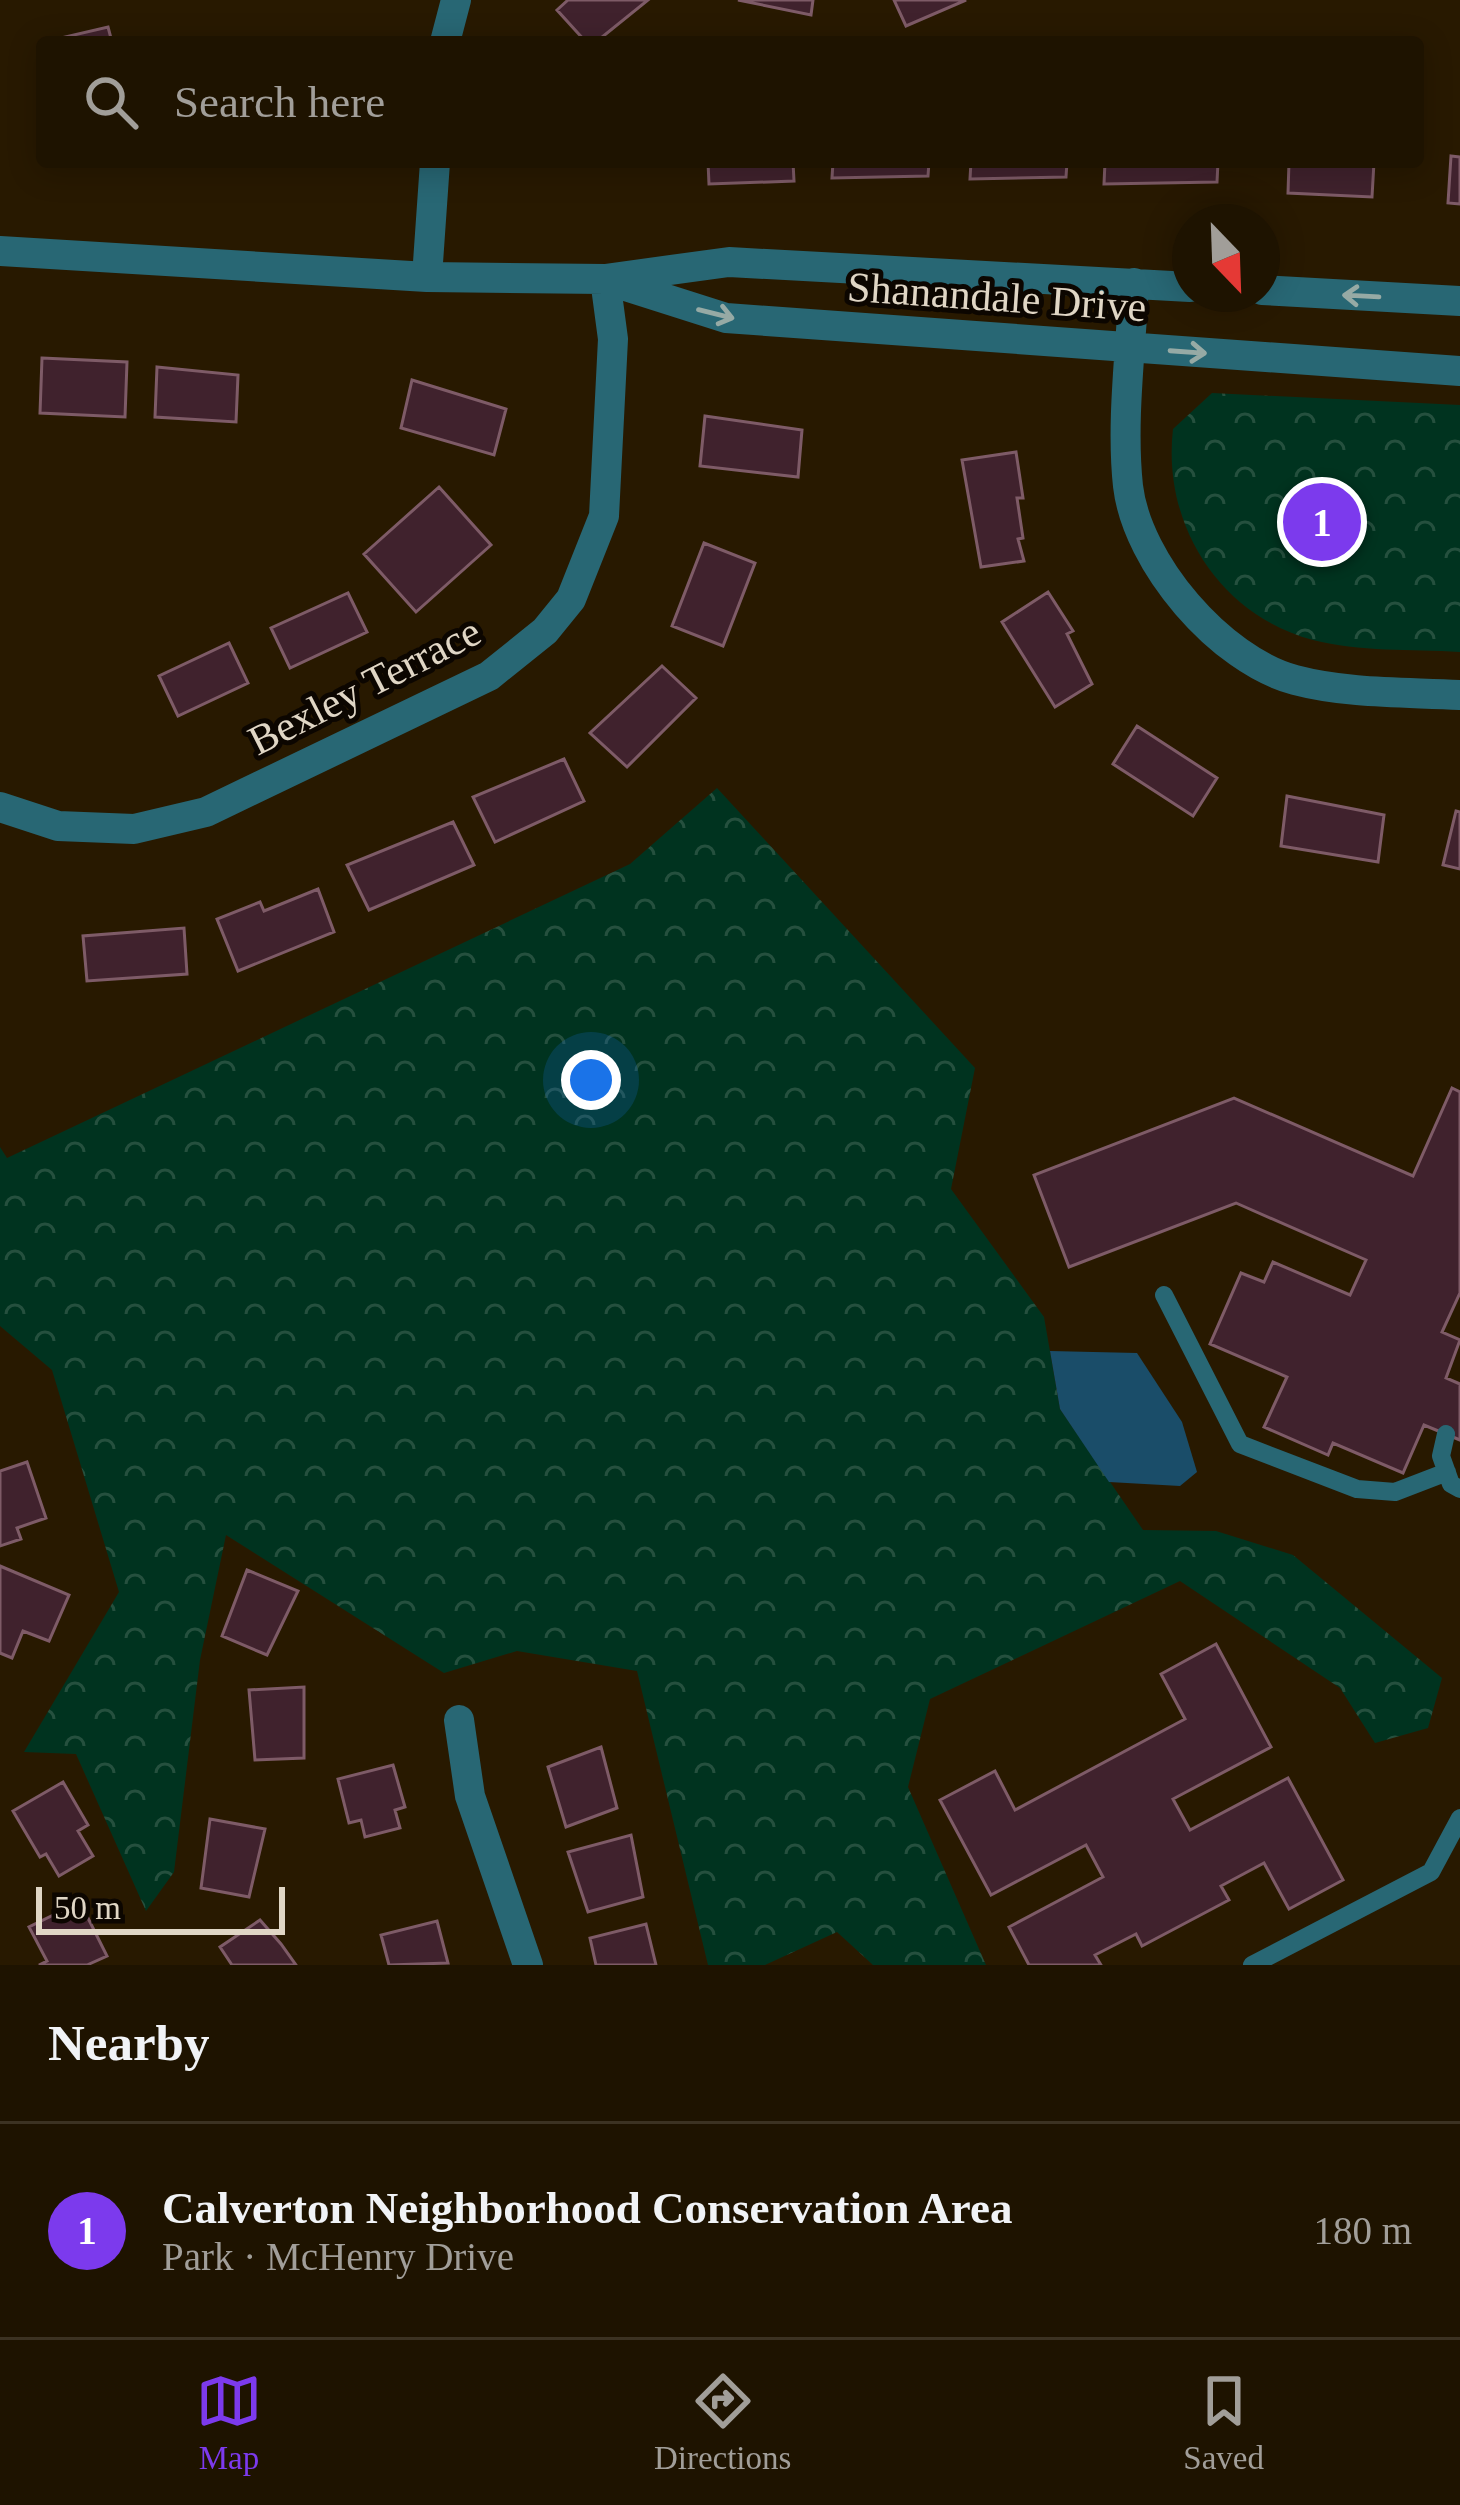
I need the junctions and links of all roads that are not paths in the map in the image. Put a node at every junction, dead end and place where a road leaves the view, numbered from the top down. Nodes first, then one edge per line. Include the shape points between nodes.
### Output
1 (456, 0) edge
2 (447, 36) edge
3 (435, 168) edge
4 (0, 251) edge
5 (427, 277) junction
6 (605, 279) junction
7 (1134, 284) junction
8 (1172, 285) edge
9 (1280, 291) edge
10 (1460, 302) edge
11 (1131, 348) junction
12 (1460, 371) edge
13 (1460, 695) edge
14 (0, 807) edge
15 (1164, 1295) dead end
16 (1446, 1435) dead end
17 (1447, 1472) junction
18 (1460, 1489) edge
19 (459, 1720) dead end
20 (1460, 1818) edge
21 (528, 1965) edge
22 (1252, 1965) edge

1 - 2 street
3 - 5 street
4 - 5 street, Shanandale Drive
5 - 6 street, Shanandale Drive
6 - 7 street, Shanandale Drive via 729,262
6 -> 11 street, Shanandale Drive via 726,318
6 - 14 street, Bexley Terrace via 613,338 604,517 571,599 545,631 489,676 206,812 134,829 58,826
7 - 8 street, Shanandale Drive
7 - 11 street
10 -> 9 street
11 -> 12 street, Shanandale Drive
11 - 13 street via 1128,485 1136,520 1189,610 1218,637 1289,678
15 - 17 lane via 1240,1444 1357,1489 1396,1492
16 - 17 lane
17 - 18 lane
19 - 21 street via 470,1796
20 - 22 lane via 1431,1872

